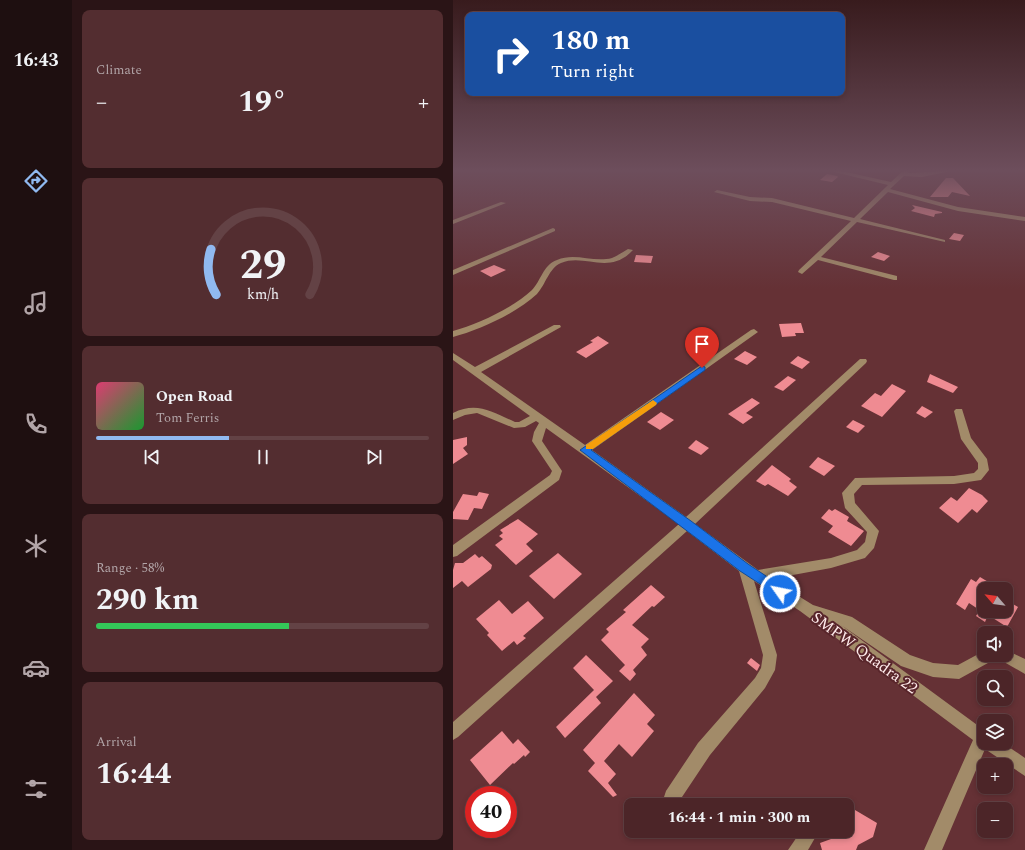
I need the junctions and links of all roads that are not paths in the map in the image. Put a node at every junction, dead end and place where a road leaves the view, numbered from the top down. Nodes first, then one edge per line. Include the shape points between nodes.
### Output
1 (485, 210) edge
2 (810, 210) edge
3 (866, 210) edge
4 (962, 210) edge
5 (1025, 219) edge
6 (854, 221) junction
7 (453, 222) edge
8 (553, 230) dead end
9 (943, 241) dead end
10 (630, 250) dead end
11 (817, 258) junction
12 (802, 272) dead end
13 (453, 273) edge
14 (894, 278) dead end
15 (557, 327) dead end
16 (754, 332) dead end
17 (453, 334) edge
18 (453, 356) edge
19 (863, 361) dead end
20 (475, 371) junction
21 (959, 410) dead end
22 (453, 417) edge
23 (541, 419) junction
24 (585, 450) junction
25 (687, 524) junction
26 (453, 552) edge
27 (749, 572) junction
28 (805, 608) junction
29 (1013, 661) edge
30 (978, 662) edge
31 (1025, 667) edge
32 (453, 732) edge
33 (977, 734) edge
34 (980, 750) edge
35 (999, 750) edge
36 (1025, 768) edge
37 (671, 797) dead end
38 (806, 838) edge
39 (797, 850) edge
40 (933, 850) edge

1 - 7 street
2 - 6 street
3 - 6 street
4 - 5 street
6 - 9 street
6 - 11 street
8 - 13 street
10 - 17 street via 610,261 569,258 558,261 550,266 543,281 525,300
11 - 12 street
11 - 14 street
15 - 20 street
16 - 24 street
18 - 20 street, SMPW Quadra 22
19 - 25 street
20 - 23 street, SMPW Quadra 22
21 - 27 street via 966,439 983,462 984,470 977,477 954,480 859,481 848,493 849,505 873,531 870,544 861,554 831,563
22 - 23 street via 478,410 514,425
23 - 24 street, SMPW Quadra 22
23 - 26 street via 537,441 557,471 555,477
24 - 25 street, SMPW Quadra 22
25 - 27 street, SMPW Quadra 22
25 - 32 street
27 - 28 street, SMPW Quadra 22
27 - 37 street via 771,655 768,670 705,749
28 - 30 street via 847,621 906,661 933,670 959,672
28 - 33 street, SMPW Quadra 22
29 - 31 street
34 - 40 street
35 - 36 street, SMPW Quadra 22
38 - 39 street

